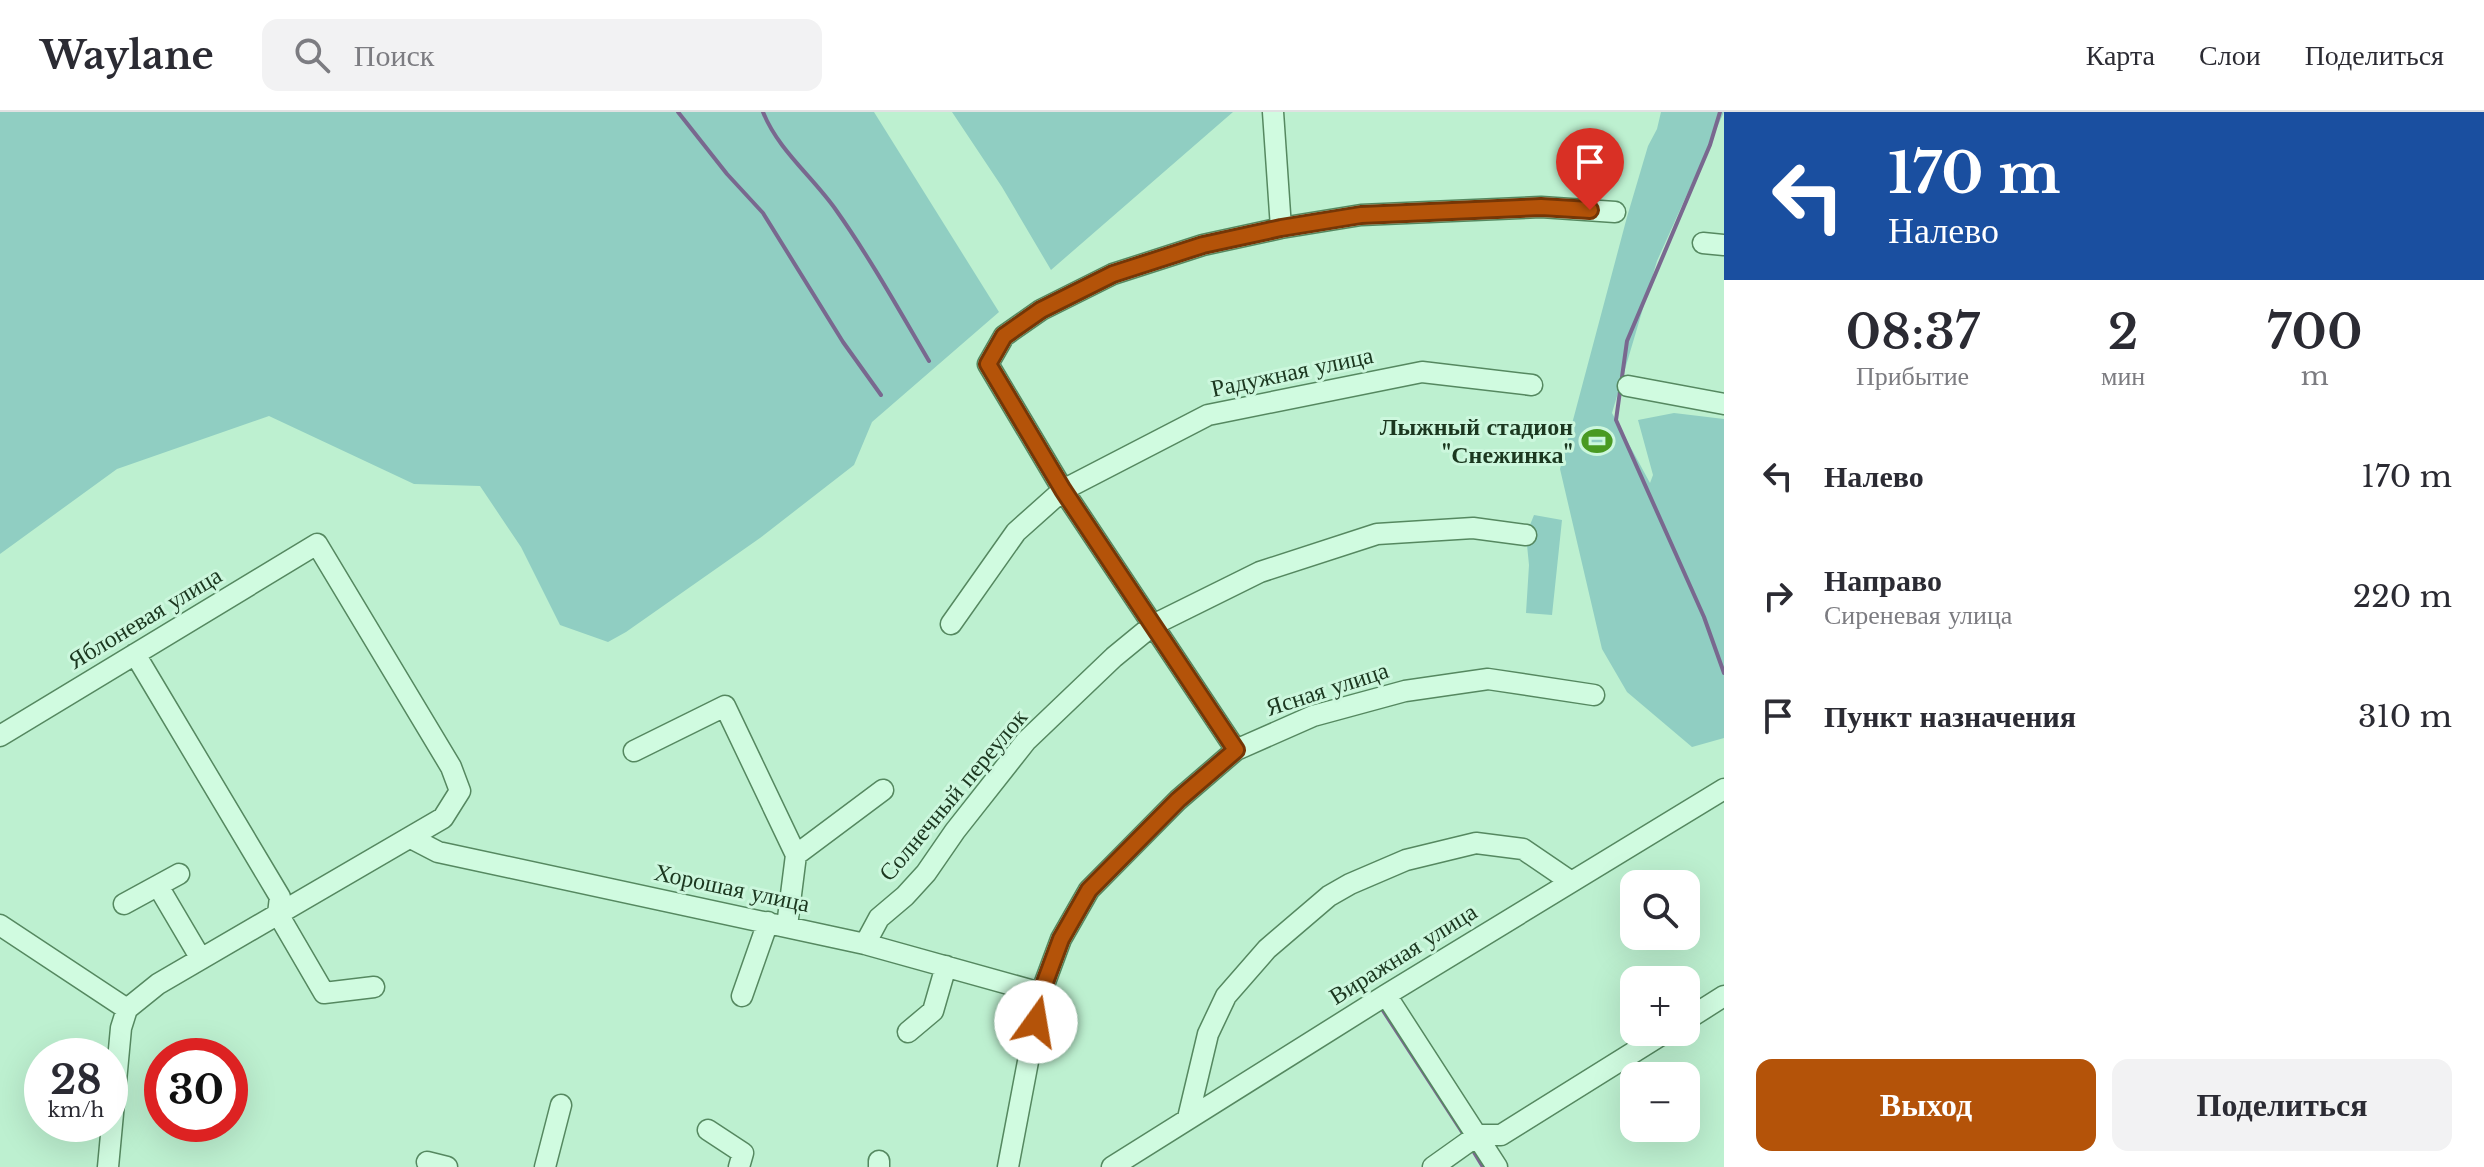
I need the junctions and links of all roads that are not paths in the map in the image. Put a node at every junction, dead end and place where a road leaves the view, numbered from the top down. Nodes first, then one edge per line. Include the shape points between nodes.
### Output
1 (1273, 112) edge
2 (1615, 212) dead end
3 (1281, 228) junction
4 (1532, 385) dead end
5 (1628, 386) dead end
6 (1724, 404) edge
7 (1063, 490) junction
8 (1526, 535) dead end
9 (951, 624) dead end
10 (1153, 625) junction
11 (135, 654) junction
12 (1594, 695) dead end
13 (0, 736) edge
14 (1236, 750) junction
15 (634, 751) dead end
16 (1724, 789) edge
17 (883, 790) dead end
18 (411, 838) junction
19 (796, 855) junction
20 (179, 874) dead end
21 (1570, 881) junction
22 (158, 886) junction
23 (124, 904) dead end
24 (278, 914) junction
25 (777, 924) junction
26 (0, 925) edge
27 (865, 944) junction
28 (201, 959) junction
29 (946, 966) junction
30 (374, 987) dead end
31 (1041, 993) junction
32 (1386, 995) junction
33 (742, 996) dead end
34 (1724, 996) edge
35 (127, 1009) junction
36 (1700, 1011) edge
37 (908, 1032) dead end
38 (120, 1038) edge
39 (1644, 1046) edge
40 (561, 1105) dead end
41 (1188, 1118) junction
42 (708, 1130) dead end
43 (1478, 1135) junction
44 (110, 1142) edge
45 (108, 1167) edge
46 (545, 1167) edge
47 (739, 1167) edge
48 (1008, 1167) edge
49 (1112, 1167) edge
50 (1433, 1167) edge
51 (1497, 1167) edge

1 - 3 street
2 - 3 street via 1541,207 1361,215
3 - 7 street via 1203,245 1113,274 1041,310 1004,336 988,364
4 - 7 street, Радужная улица via 1422,372 1208,415
5 - 6 street
7 - 9 street, Радужная улица via 1016,532
7 - 10 street
8 - 10 street, Солнечный переулок via 1473,528 1377,534 1260,572
10 - 14 street
10 - 27 street, Солнечный переулок via 1026,741 926,873 879,918
11 - 13 street, Яблоневая улица
11 - 18 street, Яблоневая улица via 317,544 451,767 460,791 443,818
11 - 24 street via 280,897
12 - 14 street, Ясная улица via 1488,679 1405,691 1313,716
14 - 31 street, Ясная улица via 1089,890 1061,939
15 - 19 street via 725,706
16 - 21 street, Виражная улица
17 - 19 street
18 - 24 street
18 - 25 street, Хорошая улица via 438,852
19 - 25 street
20 - 22 street
21 - 32 street, Виражная улица
21 - 41 street via 1523,849 1476,843 1406,860 1329,896 1267,949 1226,996 1208,1034
22 - 23 street
22 - 28 street
24 - 28 street
24 - 30 street via 324,993
25 - 27 street, Хорошая улица
25 - 33 street
26 - 35 street
27 - 29 street, Хорошая улица
28 - 35 street
29 - 31 street, Хорошая улица
29 - 37 street via 933,1011
31 - 48 street, Ясная улица
32 - 41 street, Виражная улица
32 - 43 street
34 - 36 street
35 - 38 street
39 - 43 street via 1501,1135
40 - 46 street
41 - 49 street, Виражная улица
42 - 47 street via 743,1153
43 - 50 street
43 - 51 street
44 - 45 street

